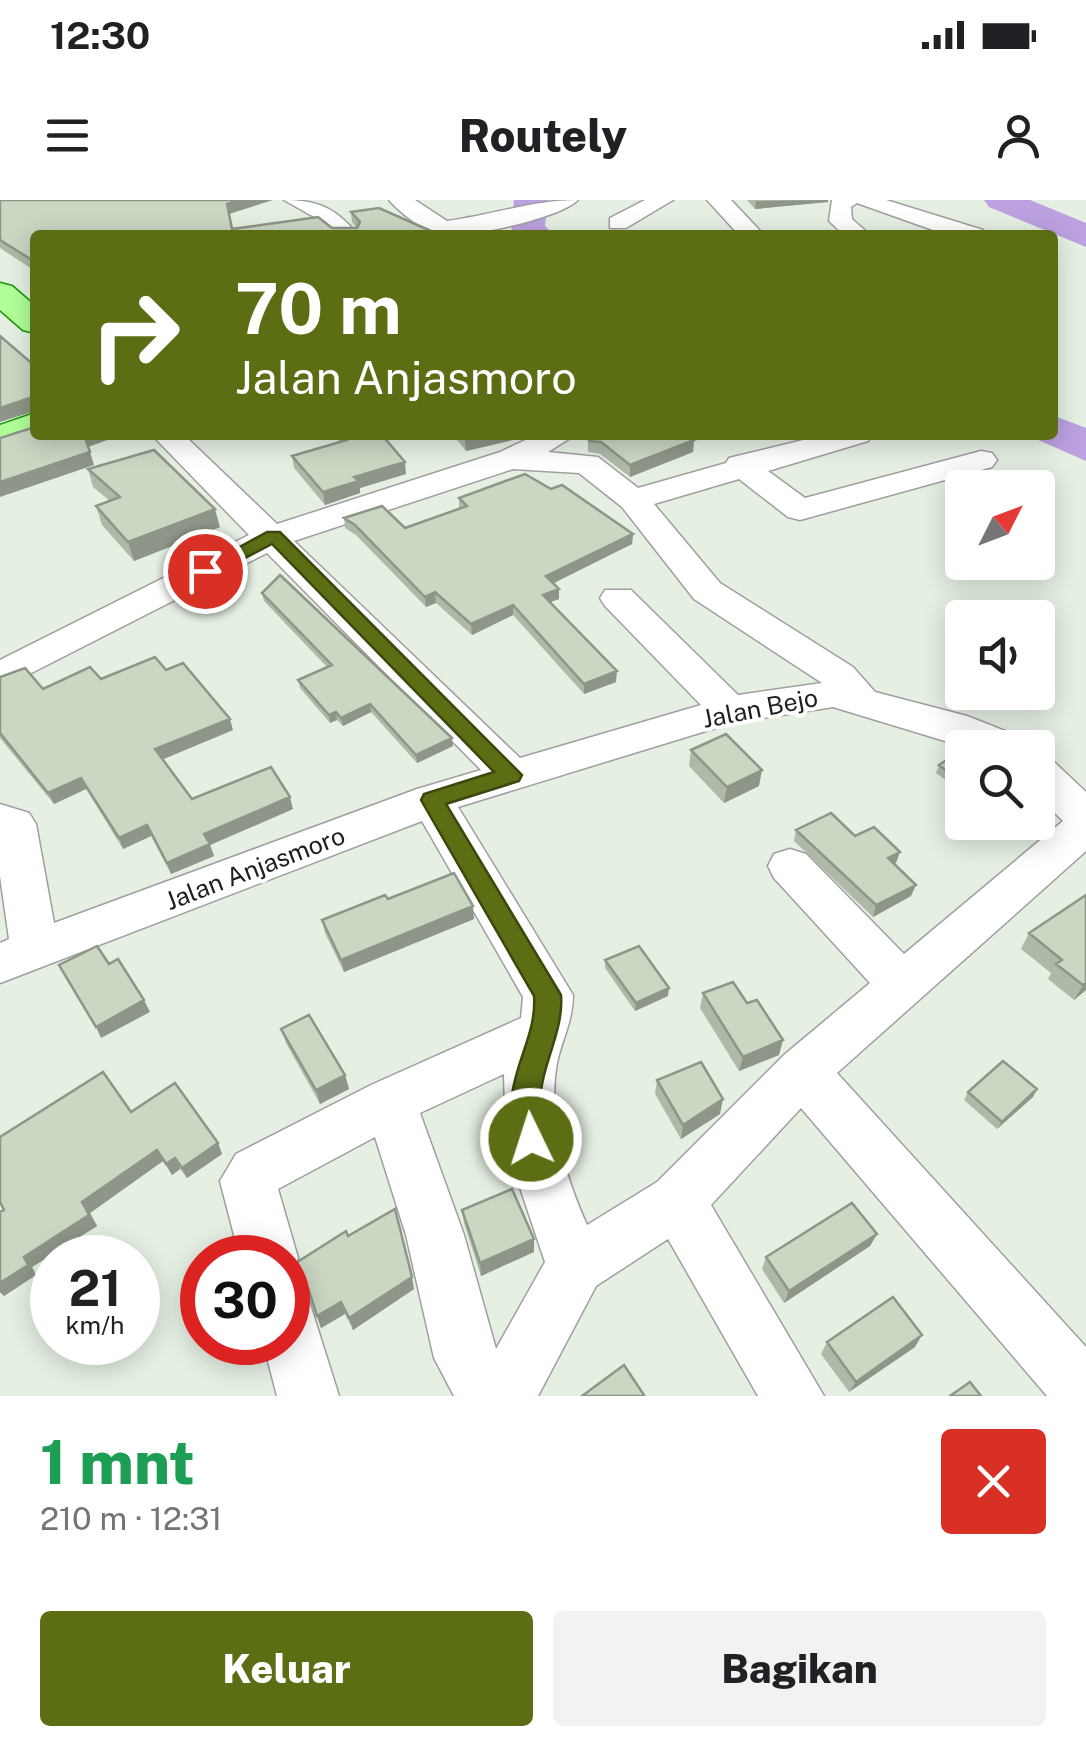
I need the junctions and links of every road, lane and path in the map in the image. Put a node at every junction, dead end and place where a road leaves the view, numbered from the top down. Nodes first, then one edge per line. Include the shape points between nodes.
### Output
1 (295, 200) edge
2 (400, 200) edge
3 (662, 200) edge
4 (718, 200) edge
5 (848, 200) edge
6 (866, 200) edge
7 (558, 204) edge
8 (618, 223) dead end
9 (341, 230) edge
10 (447, 230) edge
11 (459, 230) edge
12 (747, 230) edge
13 (851, 230) edge
14 (955, 230) edge
15 (0, 294) edge
16 (30, 319) edge
17 (30, 428) edge
18 (0, 438) edge
19 (172, 440) edge
20 (550, 440) edge
21 (838, 440) edge
22 (511, 459) junction
23 (982, 460) dead end
24 (740, 466) junction
25 (632, 500) junction
26 (274, 536) junction
27 (618, 598) dead end
28 (0, 676) edge
29 (861, 701) junction
30 (729, 710) junction
31 (965, 730) edge
32 (511, 775) junction
33 (1055, 788) edge
34 (432, 800) junction
35 (1086, 817) edge
36 (0, 820) edge
37 (1086, 826) edge
38 (790, 866) dead end
39 (18, 957) edge
40 (900, 983) junction
41 (544, 1030) junction
42 (802, 1070) junction
43 (390, 1102) junction
44 (677, 1201) junction
45 (263, 1235) edge
46 (575, 1265) junction
47 (300, 1365) edge
48 (507, 1393) edge
49 (1086, 1394) edge
50 (308, 1396) edge
51 (793, 1396) edge

1 - 9 street
2 - 10 street
3 - 8 street
4 - 12 street
5 - 13 street via 840,204 841,222
6 - 14 street
7 - 11 street
15 - 16 main road
17 - 18 main road
19 - 26 street
20 - 22 street
21 - 24 street
22 - 25 street via 587,464
22 - 26 street
23 - 24 street via 800,510
24 - 25 street
25 - 29 street via 707,592 794,644
26 - 28 street
26 - 32 street
27 - 30 street
29 - 30 street, Jalan Bejo via 812,694
29 - 31 street, Jalan Bejo
30 - 32 street, Jalan Bejo
32 - 34 street, Jalan Anjasmoro
33 - 35 street
34 - 39 street, Jalan Anjasmoro
34 - 41 street via 548,995
36 - 39 street via 14,824
37 - 40 street
38 - 40 street
40 - 42 street
41 - 43 street
41 - 46 street via 530,1062 526,1106 536,1172
42 - 44 street
42 - 49 street
43 - 45 street via 250,1176
43 - 48 street via 435,1235 465,1358
44 - 46 street
44 - 51 street
46 - 48 street
47 - 50 street

